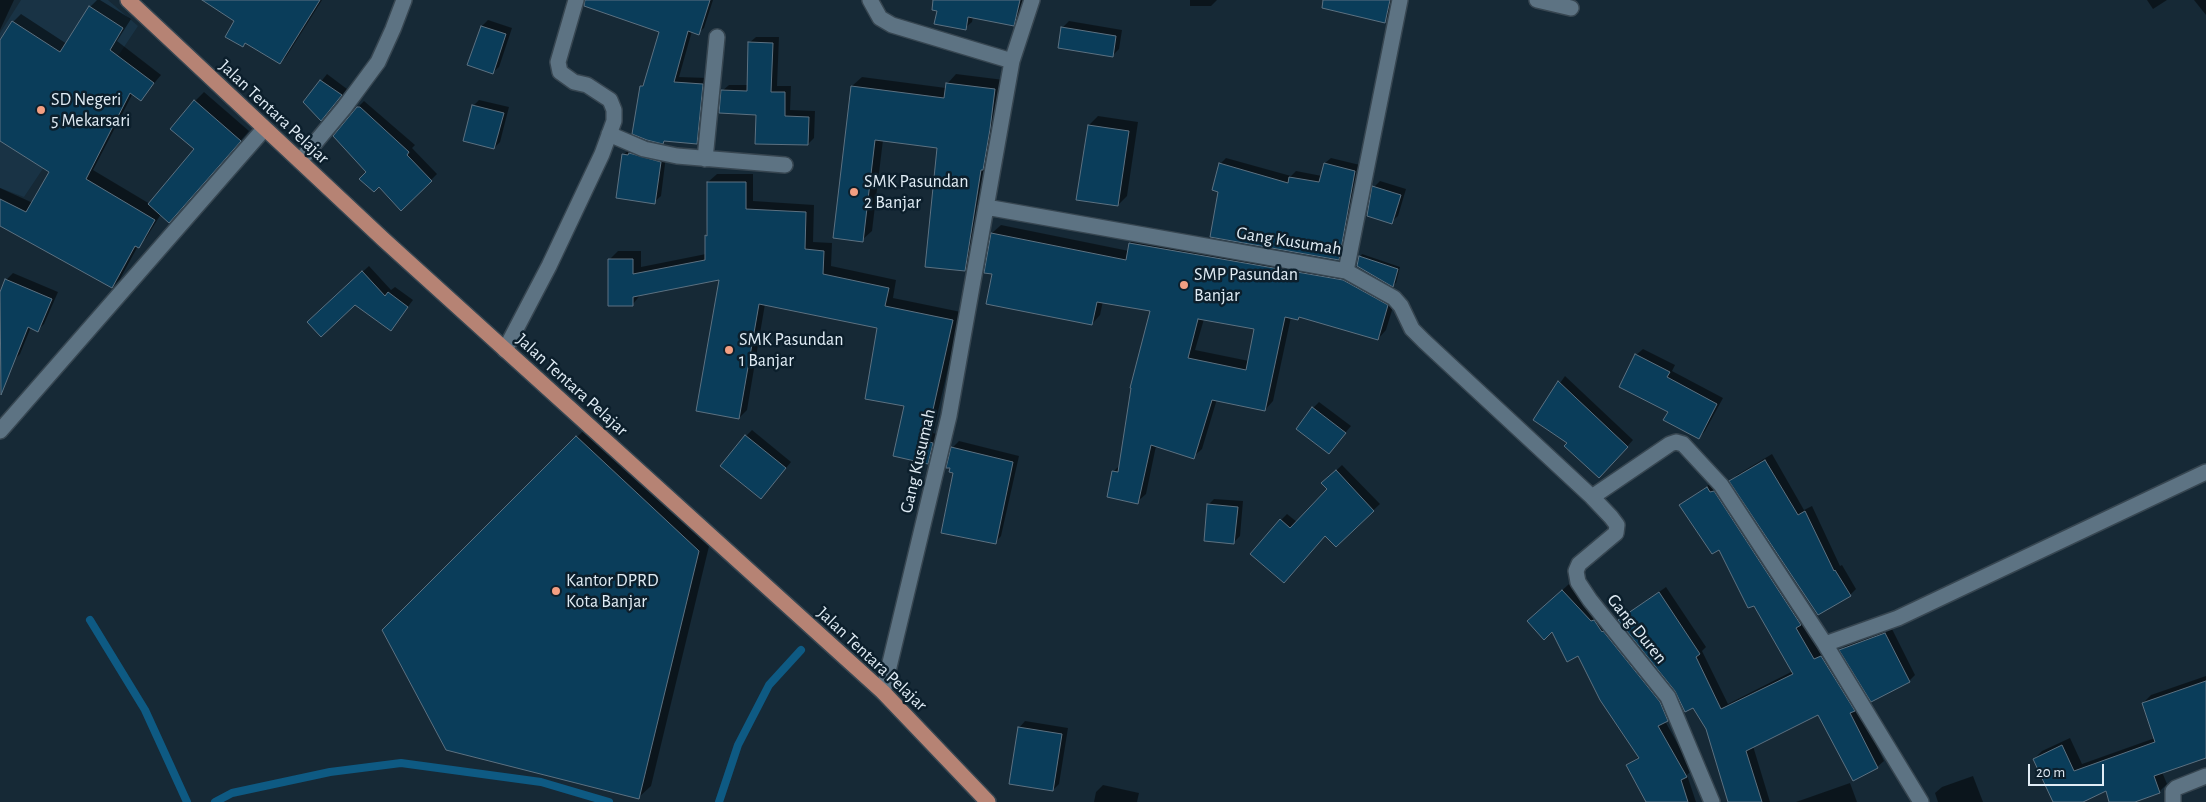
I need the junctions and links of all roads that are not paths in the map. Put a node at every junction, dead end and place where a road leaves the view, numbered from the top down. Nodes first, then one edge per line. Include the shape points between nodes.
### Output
1 (128, 0) edge
2 (404, 0) edge
3 (576, 0) edge
4 (870, 0) edge
5 (1032, 0) edge
6 (1400, 0) edge
7 (1536, 0) edge
8 (1571, 8) dead end
9 (717, 36) dead end
10 (1012, 61) junction
11 (264, 129) junction
12 (609, 134) junction
13 (705, 159) junction
14 (300, 161) junction
15 (785, 165) dead end
16 (986, 207) junction
17 (1346, 271) junction
18 (505, 350) junction
19 (0, 431) edge
20 (2206, 472) edge
21 (1592, 497) junction
22 (1825, 644) junction
23 (883, 692) junction
24 (2206, 776) edge
25 (988, 802) edge
26 (1712, 802) edge
27 (1921, 802) edge
28 (2173, 802) edge

1 - 11 main road, Jalan Tentara Pelajar
2 - 14 street via 378,62
3 - 12 street via 558,62 560,72 610,100 614,121
4 - 10 street via 880,18 892,25
5 - 10 street, Gang Kusumah
6 - 17 street, Gang Kusumah
7 - 8 street
9 - 13 street
10 - 16 street, Gang Kusumah
11 - 14 main road, Jalan Tentara Pelajar
11 - 19 street
12 - 13 street via 644,149
12 - 18 street via 549,266
13 - 15 street
14 - 18 main road, Jalan Tentara Pelajar
16 - 17 street, Gang Kusumah
16 - 23 street, Gang Kusumah via 949,416
17 - 21 street via 1394,298 1412,329
18 - 23 main road, Jalan Tentara Pelajar
20 - 22 street via 1898,618
21 - 22 street via 1670,444 1683,444 1721,485
21 - 26 street, Gang Duren via 1616,525 1616,533 1579,564 1576,571 1578,582 1668,696
22 - 27 street
23 - 25 main road, Jalan Tentara Pelajar
24 - 28 street via 2176,788

